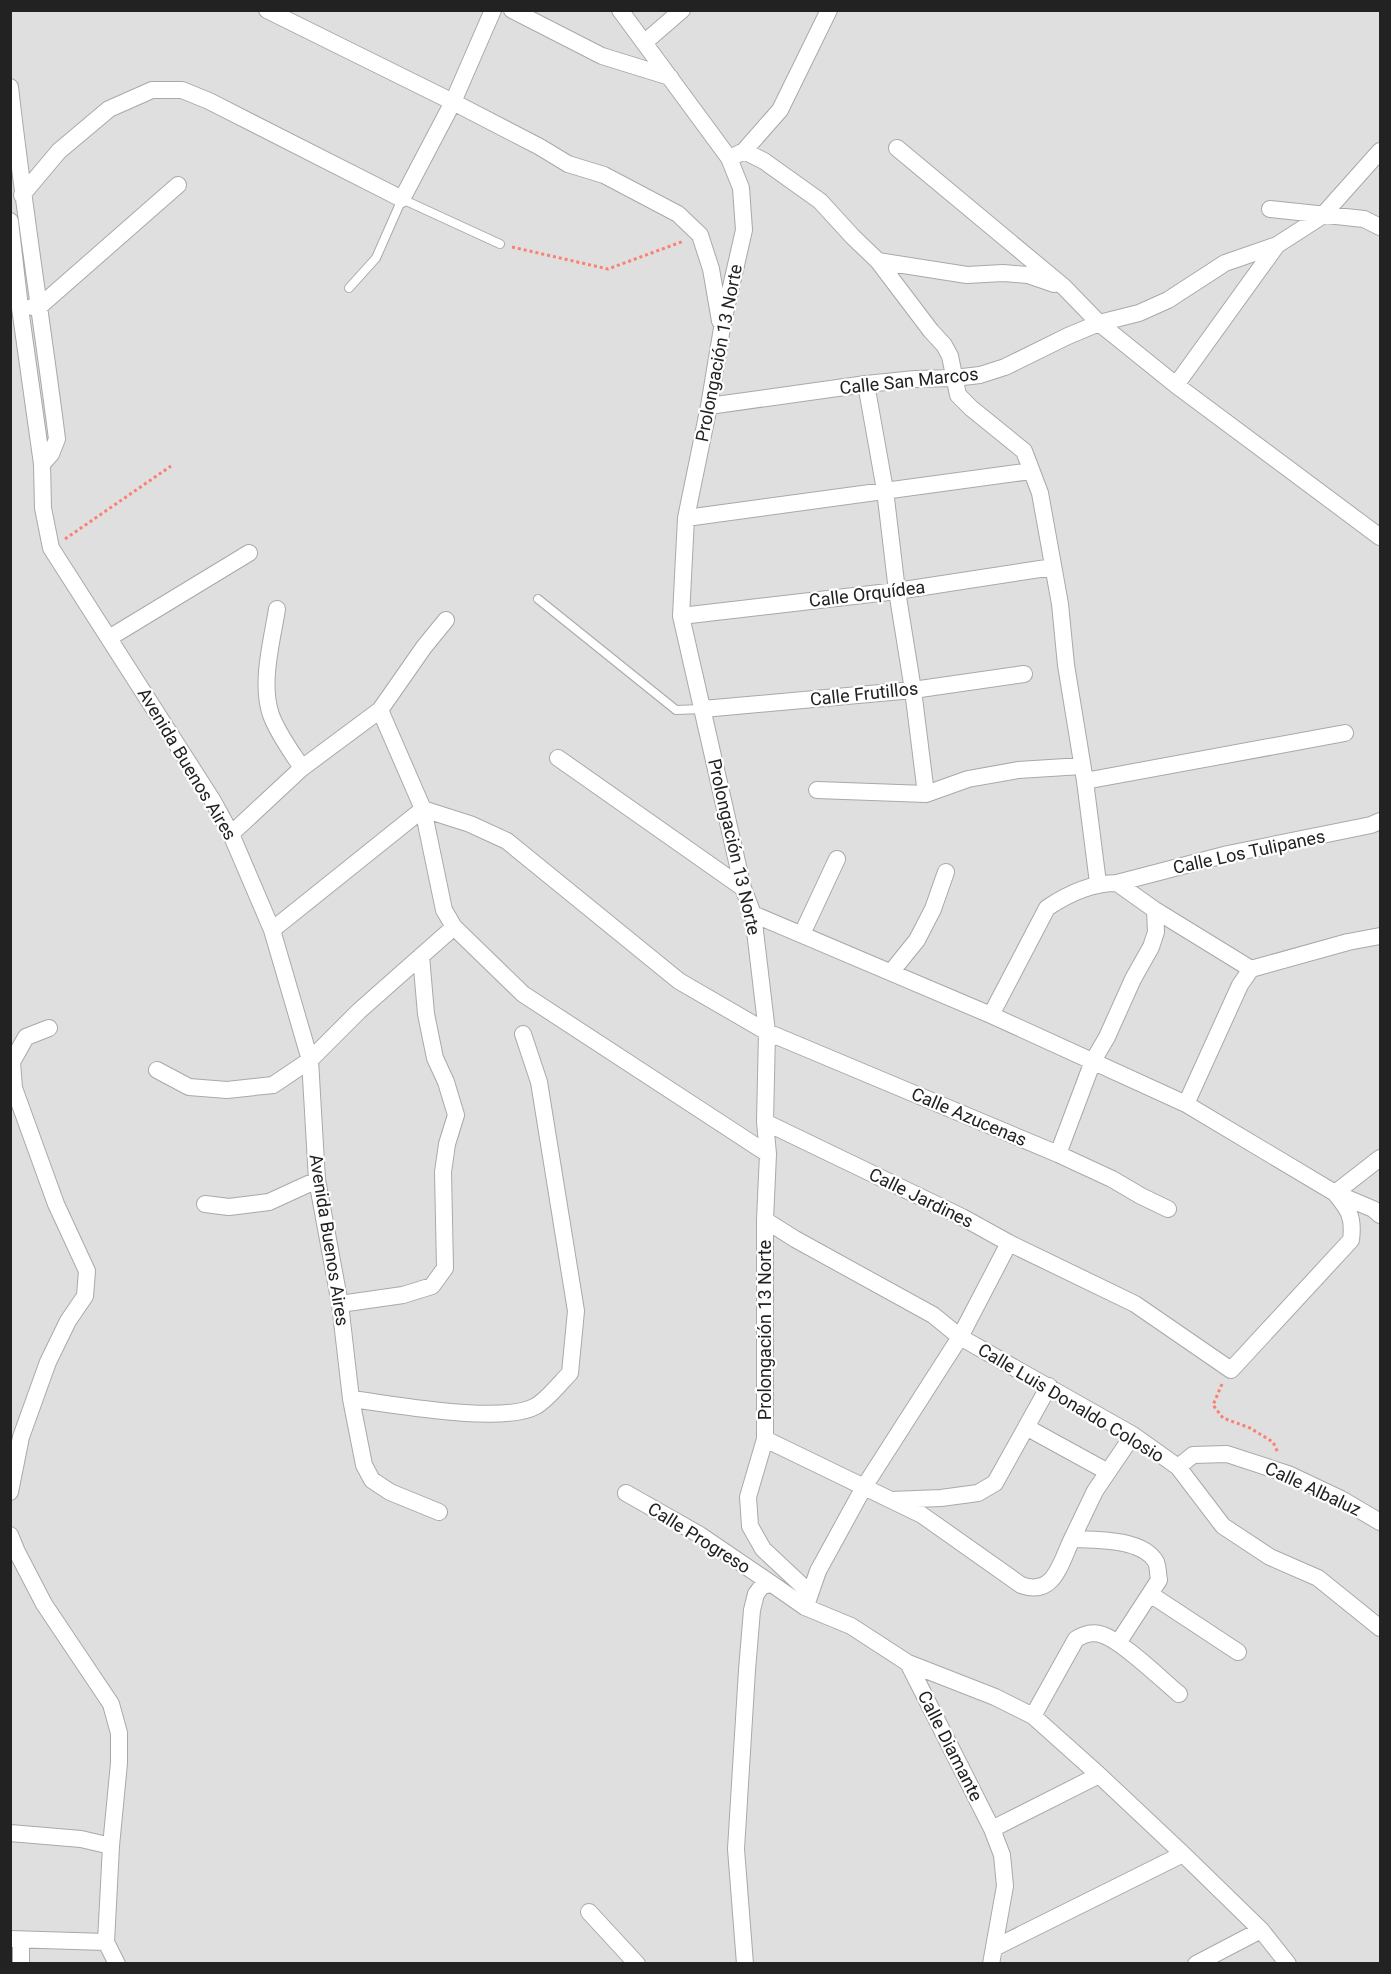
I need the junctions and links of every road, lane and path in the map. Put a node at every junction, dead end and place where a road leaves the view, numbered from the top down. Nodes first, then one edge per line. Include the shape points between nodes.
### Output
1 (267, 10) edge
2 (493, 10) edge
3 (512, 10) edge
4 (620, 10) edge
5 (682, 10) edge
6 (829, 10) edge
7 (645, 42) junction
8 (670, 77) junction
9 (10, 87) edge
10 (453, 102) junction
11 (897, 148) dead end
12 (1380, 151) edge
13 (737, 154) junction
14 (178, 185) dead end
15 (22, 195) junction
16 (402, 199) junction
17 (1270, 209) dead end
18 (1322, 216) junction
19 (10, 221) edge
20 (1380, 226) edge
21 (700, 235) junction
22 (500, 244) joint
23 (1277, 245) junction
24 (878, 261) junction
25 (1064, 287) junction
26 (349, 288) dead end
27 (40, 306) junction
28 (20, 308) junction
29 (1099, 323) junction
30 (722, 330) junction
31 (954, 378) junction
32 (867, 384) junction
33 (1176, 385) junction
34 (709, 406) junction
35 (42, 464) junction
36 (171, 466) dead end
37 (1031, 471) junction
38 (885, 490) junction
39 (686, 518) junction
40 (1380, 537) edge
41 (51, 548) junction
42 (249, 553) dead end
43 (1053, 567) junction
44 (897, 591) junction
45 (538, 598) dead end
46 (277, 609) dead end
47 (681, 616) junction
48 (446, 620) dead end
49 (109, 638) junction
50 (1024, 674) dead end
51 (914, 690) junction
52 (704, 709) junction
53 (380, 710) junction
54 (1345, 733) dead end
55 (558, 758) dead end
56 (302, 768) junction
57 (1083, 774) junction
58 (817, 790) dead end
59 (926, 795) junction
60 (423, 809) junction
61 (1380, 821) edge
62 (231, 834) junction
63 (837, 859) dead end
64 (946, 872) dead end
65 (1098, 883) junction
66 (1117, 883) junction
67 (743, 888) junction
68 (1155, 910) junction
69 (753, 914) junction
70 (454, 927) junction
71 (272, 930) junction
72 (802, 934) junction
73 (1380, 936) edge
74 (421, 956) junction
75 (1251, 969) junction
76 (892, 971) junction
77 (990, 1014) junction
78 (49, 1028) dead end
79 (767, 1032) junction
80 (523, 1034) dead end
81 (310, 1060) junction
82 (1093, 1061) junction
83 (158, 1070) dead end
84 (1186, 1104) junction
85 (765, 1122) junction
86 (768, 1154) junction
87 (1058, 1154) junction
88 (1380, 1158) edge
89 (317, 1179) junction
90 (1335, 1193) junction
91 (205, 1204) dead end
92 (1168, 1209) dead end
93 (1380, 1215) edge
94 (765, 1220) junction
95 (1009, 1243) junction
96 (340, 1304) junction
97 (960, 1337) junction
98 (1231, 1370) junction
99 (1049, 1386) junction
100 (351, 1399) junction
101 (1026, 1427) junction
102 (1133, 1435) junction
103 (765, 1439) junction
104 (1178, 1467) junction
105 (1108, 1472) junction
106 (1288, 1474) junction
107 (864, 1487) junction
108 (10, 1492) edge
109 (626, 1493) dead end
110 (891, 1500) junction
111 (439, 1512) dead end
112 (1380, 1522) edge
113 (10, 1535) edge
114 (1072, 1539) junction
115 (772, 1584) junction
116 (1150, 1594) junction
117 (808, 1600) junction
118 (1378, 1625) edge
119 (1118, 1643) junction
120 (1238, 1652) dead end
121 (908, 1663) junction
122 (1179, 1694) dead end
123 (1033, 1716) junction
124 (1099, 1775) junction
125 (992, 1829) junction
126 (10, 1833) edge
127 (111, 1846) junction
128 (1182, 1854) junction
129 (589, 1912) dead end
130 (1261, 1930) junction
131 (16, 1940) edge
132 (106, 1942) junction
133 (993, 1956) edge
134 (21, 1964) edge
135 (117, 1964) edge
136 (637, 1964) edge
137 (745, 1964) edge
138 (1196, 1964) edge
139 (1288, 1964) edge

1 - 10 street
2 - 10 street
3 - 8 street via 602,56
4 - 7 street
5 - 7 street
6 - 13 street via 780,110
7 - 8 street
8 - 13 street
9 - 15 street
10 - 16 street
10 - 21 street via 568,164 604,175 678,214
11 - 25 street
12 - 18 street
13 - 24 street via 764,161 820,201
13 - 30 street, Prolongación 13 Norte via 744,230
14 - 27 street
15 - 16 street via 59,152 109,109 152,90 182,90
15 - 27 street
16 - 22 lane
16 - 26 lane via 376,258
17 - 18 street
18 - 20 street via 1364,219
18 - 23 street
19 - 28 street, Avenida Buenos Aires
21 - 22 path via 608,269
21 - 30 street via 711,269
23 - 29 street, Calle San Marcos via 1225,263 1168,300 1139,313
23 - 33 street
24 - 25 street via 967,275 1028,275
24 - 31 street via 944,345
25 - 29 street
27 - 28 street
27 - 35 street via 57,439
28 - 35 street, Avenida Buenos Aires
29 - 31 street, Calle San Marcos via 1005,367
29 - 33 street
30 - 34 street, Prolongación 13 Norte
31 - 32 street, Calle San Marcos
31 - 37 street via 958,395 1024,451
32 - 34 street, Calle San Marcos
32 - 38 street
33 - 40 street
34 - 39 street, Prolongación 13 Norte
35 - 41 street, Avenida Buenos Aires
36 - 41 path
37 - 38 street
37 - 43 street via 1040,493
38 - 39 street
38 - 44 street
39 - 47 street, Prolongación 13 Norte
41 - 49 street, Avenida Buenos Aires
42 - 49 street
43 - 44 street, Calle Orquídea
43 - 57 street
44 - 47 street, Calle Orquídea
44 - 51 street
45 - 52 lane via 676,710
46 - 56 street via 266,674 271,714
47 - 52 street, Prolongación 13 Norte
48 - 53 street
49 - 62 street, Avenida Buenos Aires
50 - 51 street, Calle Frutillos
51 - 52 street, Calle Frutillos
51 - 59 street
52 - 67 street, Prolongación 13 Norte
53 - 56 street
53 - 60 street
54 - 57 street
55 - 67 street
56 - 62 street
57 - 59 street via 1018,770 968,779
57 - 65 street
58 - 59 street
60 - 70 street via 444,910
60 - 71 street
60 - 79 street, Calle Azucenas via 507,841 679,981
61 - 66 street, Calle Los Tulipanes
62 - 71 street, Avenida Buenos Aires
63 - 72 street
64 - 76 street via 917,940
65 - 66 street, Calle Los Tulipanes
65 - 77 street via 1047,908
66 - 68 street
67 - 69 street, Prolongación 13 Norte
68 - 75 street
68 - 82 street via 1156,932 1151,947
69 - 72 street
69 - 79 street, Prolongación 13 Norte
70 - 74 street
70 - 86 street via 523,994
71 - 81 street, Avenida Buenos Aires
72 - 76 street
73 - 75 street
74 - 81 street
74 - 96 street via 435,1058 456,1115 443,1172 445,1268 432,1286 403,1295
75 - 84 street
76 - 77 street
77 - 82 street
78 - 108 street via 26,1037 12,1062 14,1088 56,1204 87,1271 85,1296 48,1362 21,1437
79 - 85 street, Prolongación 13 Norte
79 - 87 street, Calle Azucenas
80 - 100 street via 539,1082 576,1311 570,1373 537,1406 516,1412 464,1413
81 - 83 street via 273,1085 227,1090 189,1087
81 - 89 street, Avenida Buenos Aires
82 - 84 street
82 - 87 street
84 - 90 street
85 - 86 street, Prolongación 13 Norte
85 - 95 street, Calle Jardines
86 - 94 street, Prolongación 13 Norte
87 - 92 street, Calle Azucenas
88 - 90 street
89 - 91 street via 268,1202 229,1207
89 - 96 street, Avenida Buenos Aires
90 - 93 street
90 - 98 street via 1348,1209 1353,1225 1350,1240
94 - 97 street, Calle Luis Donaldo Colosio via 933,1315
94 - 103 street, Prolongación 13 Norte
95 - 97 street
95 - 98 street, Calle Jardines via 1135,1304
96 - 100 street, Avenida Buenos Aires
97 - 99 street, Calle Luis Donaldo Colosio
97 - 107 street
98 - 106 path via 1213,1405 1223,1418 1273,1442
99 - 101 street
99 - 102 street, Calle Luis Donaldo Colosio
100 - 111 street, Avenida Buenos Aires via 364,1465 372,1480 390,1492
101 - 105 street
101 - 110 street via 994,1483 978,1493
102 - 104 street, Calle Luis Donaldo Colosio
102 - 105 street
103 - 107 street
103 - 117 street, Prolongación 13 Norte via 748,1497 750,1526 763,1549
104 - 106 street, Calle Albaluz via 1193,1455 1227,1454
104 - 118 street, Calle Luis Donaldo Colosio via 1223,1526 1270,1557 1318,1578
105 - 114 street
106 - 112 street, Calle Albaluz via 1341,1498
107 - 110 street
107 - 117 street via 818,1571
109 - 115 street, Calle Progreso via 700,1534
110 - 114 street via 922,1515 1021,1585 1033,1589 1044,1587 1054,1576
113 - 127 street via 44,1604 111,1704 119,1733
114 - 116 street via 1132,1545 1146,1552 1156,1562 1159,1580
115 - 117 street, Calle Progreso
115 - 137 street via 762,1586 756,1594 747,1670 736,1849
116 - 119 street
116 - 120 street
117 - 121 street via 826,1616 850,1626
119 - 122 street
119 - 123 street via 1103,1634 1088,1632 1076,1639
121 - 123 street via 996,1697
121 - 125 street, Calle Diamante
123 - 124 street
124 - 125 street
124 - 128 street
125 - 133 street, Calle Diamante via 1002,1855 1005,1886
126 - 127 street via 81,1839
127 - 132 street
128 - 130 street
128 - 133 street
129 - 136 street
130 - 138 street
130 - 139 street
131 - 132 street
131 - 134 street
132 - 135 street

